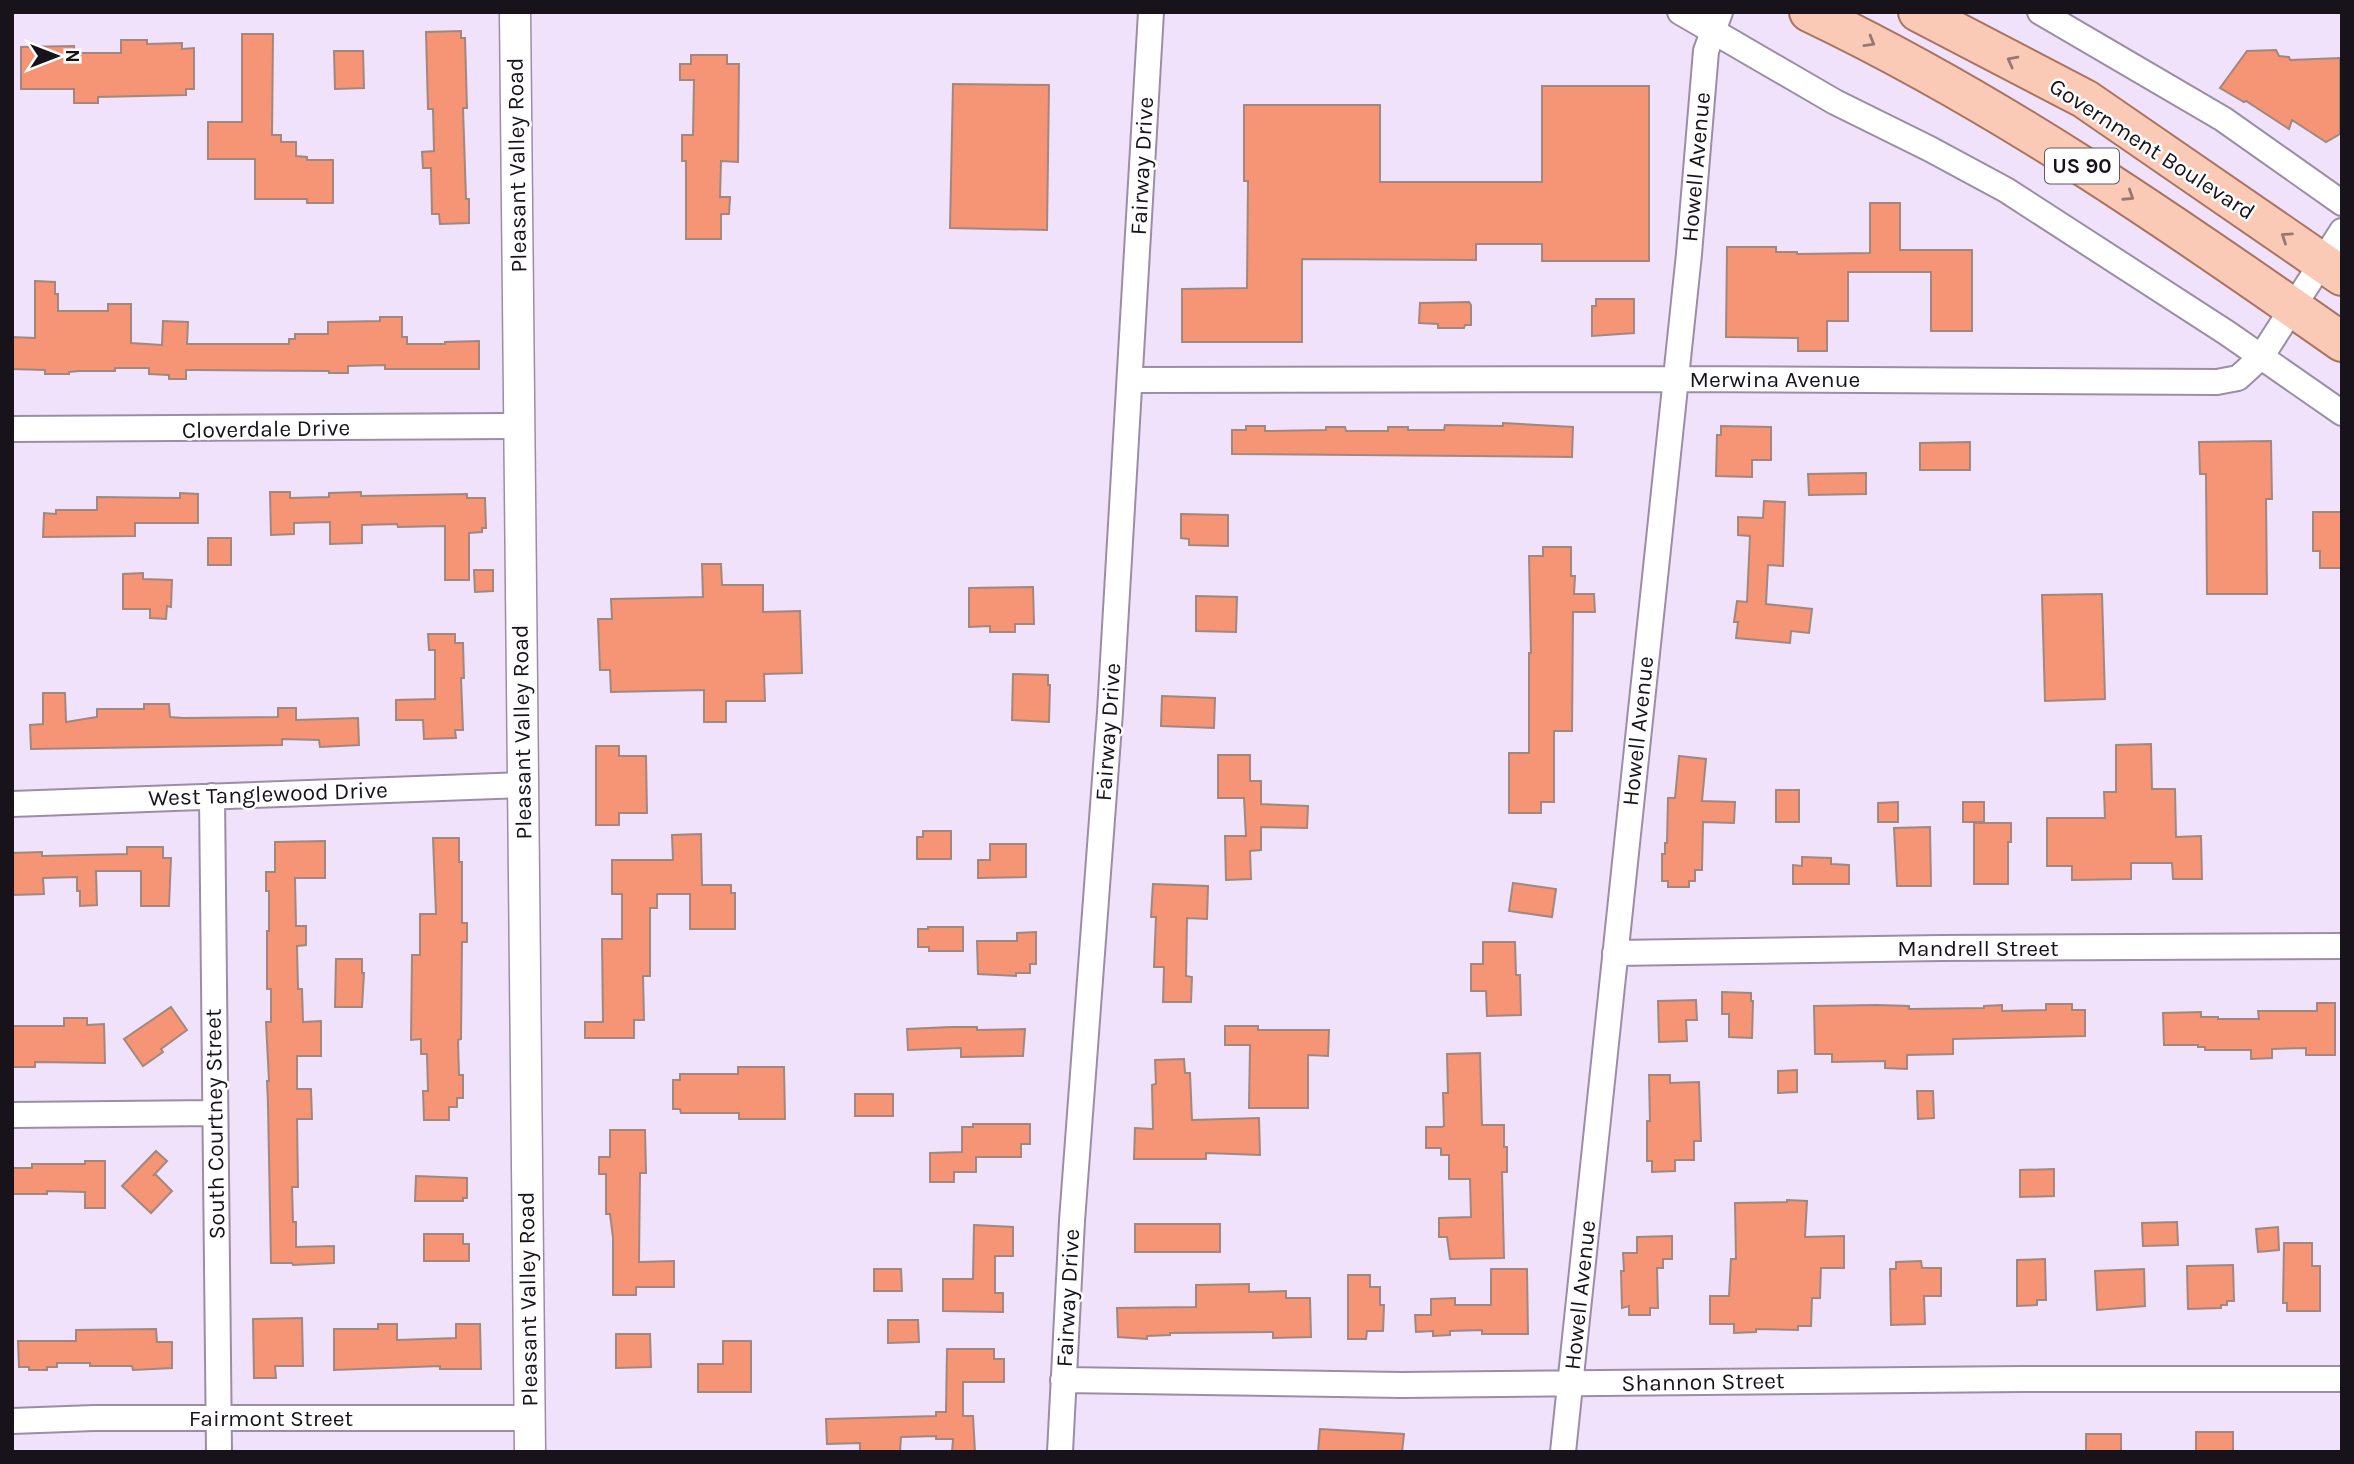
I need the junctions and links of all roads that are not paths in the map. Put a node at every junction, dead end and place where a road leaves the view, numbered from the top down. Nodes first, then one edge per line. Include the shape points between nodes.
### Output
1 (515, 12) edge
2 (1151, 12) edge
3 (1680, 12) edge
4 (1809, 12) edge
5 (1918, 12) edge
6 (2040, 12) edge
7 (1716, 22) edge
8 (2342, 202) edge
9 (2335, 256) edge
10 (2292, 307) junction
11 (2342, 342) edge
12 (2261, 356) junction
13 (1675, 379) junction
14 (1130, 380) junction
15 (2342, 413) edge
16 (519, 426) junction
17 (12, 429) edge
18 (523, 785) junction
19 (212, 796) junction
20 (12, 804) edge
21 (2342, 946) edge
22 (1615, 953) junction
23 (215, 1113) junction
24 (12, 1115) edge
25 (2342, 1378) edge
26 (1063, 1380) junction
27 (1571, 1383) junction
28 (218, 1418) junction
29 (529, 1418) junction
30 (12, 1421) edge
31 (219, 1452) edge
32 (530, 1452) edge
33 (1060, 1452) edge
34 (1563, 1452) edge

1 - 16 street, Pleasant Valley Road
2 - 14 street, Fairway Drive
3 - 7 street
4 -> 10 main road, US 90 via 2041,140
9 -> 5 main road, Government Boulevard / US 90 via 2085,99
6 - 8 street via 2223,119
7 - 12 street via 1835,102 2006,190
7 - 13 street, Howell Avenue via 1706,51
9 - 10 street, Merwina Avenue
10 - 11 main road, US 90
10 - 12 street, Merwina Avenue
12 - 13 street, Merwina Avenue via 2238,378 2217,382
12 - 15 street
13 - 14 street, Merwina Avenue
13 - 22 street, Howell Avenue
14 - 26 street, Fairway Drive
16 - 17 street, Cloverdale Drive
16 - 18 street, Pleasant Valley Road
18 - 19 street, West Tanglewood Drive
18 - 29 street, Pleasant Valley Road
19 - 20 street, West Tanglewood Drive
19 - 23 street, South Courtney Street
21 - 22 street, Mandrell Street
22 - 27 street, Howell Avenue
23 - 24 street
23 - 28 street, South Courtney Street
25 - 27 street, Shannon Street
26 - 27 street, Shannon Street
26 - 33 street, Fairway Drive
27 - 34 street, Howell Avenue
28 - 29 street, Fairmont Street
28 - 30 street, Fairmont Street
28 - 31 street, South Courtney Street
29 - 32 street, Pleasant Valley Road

